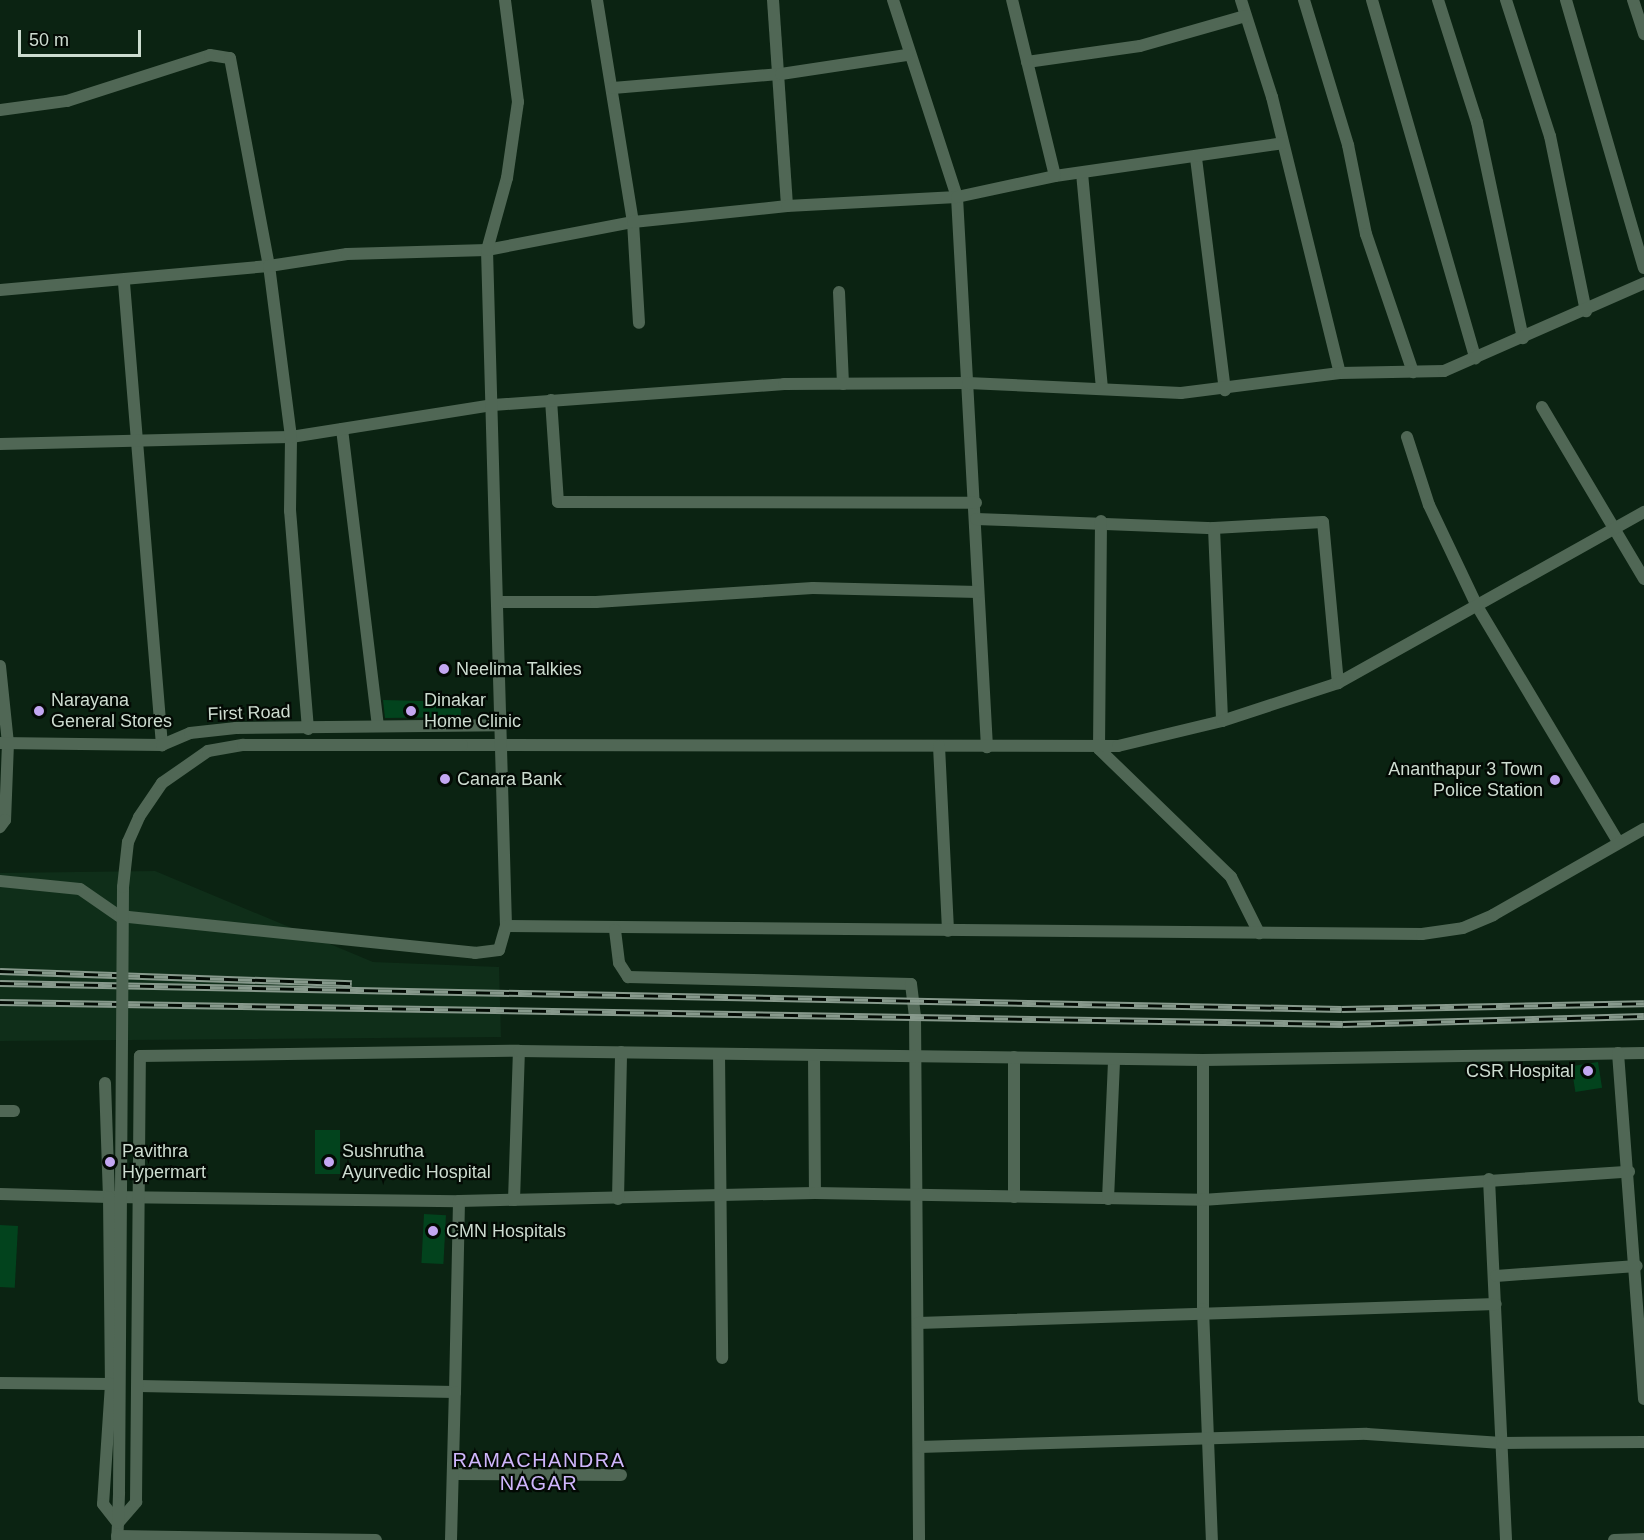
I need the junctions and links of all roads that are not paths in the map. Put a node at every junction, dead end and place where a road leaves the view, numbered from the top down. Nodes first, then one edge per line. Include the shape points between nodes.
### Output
1 (505, 0) edge
2 (597, 0) edge
3 (773, 0) edge
4 (893, 0) edge
5 (1012, 0) edge
6 (1241, 0) edge
7 (1304, 0) edge
8 (1372, 0) edge
9 (1438, 0) edge
10 (1506, 0) edge
11 (1566, 0) edge
12 (1633, 0) edge
13 (1245, 16) junction
14 (1644, 34) edge
15 (907, 55) junction
16 (1028, 62) junction
17 (781, 74) junction
18 (613, 88) junction
19 (0, 110) edge
20 (1283, 142) junction
21 (1196, 158) junction
22 (1082, 173) junction
23 (1055, 176) junction
24 (957, 197) junction
25 (788, 206) junction
26 (633, 222) junction
27 (487, 250) junction
28 (269, 266) junction
29 (1644, 268) edge
30 (124, 283) junction
31 (1644, 283) edge
32 (0, 290) edge
33 (839, 292) dead end
34 (1586, 311) junction
35 (639, 323) dead end
36 (1523, 338) junction
37 (1475, 358) junction
38 (1413, 372) junction
39 (1340, 373) junction
40 (968, 382) junction
41 (843, 384) junction
42 (1102, 388) junction
43 (1225, 390) junction
44 (551, 400) junction
45 (493, 405) junction
46 (1542, 407) dead end
47 (342, 429) junction
48 (291, 437) junction
49 (1407, 437) dead end
50 (136, 440) junction
51 (0, 444) edge
52 (976, 503) junction
53 (1644, 512) edge
54 (976, 519) junction
55 (1101, 521) junction
56 (1214, 528) junction
57 (1614, 532) junction
58 (1644, 579) edge
59 (978, 592) junction
60 (497, 602) junction
61 (1477, 606) junction
62 (0, 666) edge
63 (1338, 683) junction
64 (1222, 721) junction
65 (501, 725) junction
66 (378, 726) junction
67 (308, 729) junction
68 (4, 743) edge
69 (503, 743) junction
70 (162, 745) junction
71 (939, 746) junction
72 (987, 747) junction
73 (1099, 749) junction
74 (0, 827) edge
75 (1644, 829) edge
76 (1618, 842) junction
77 (0, 881) edge
78 (506, 926) junction
79 (615, 930) junction
80 (948, 932) junction
81 (1258, 933) junction
82 (519, 1051) junction
83 (621, 1052) junction
84 (1618, 1053) junction
85 (1644, 1053) edge
86 (719, 1054) junction
87 (916, 1054) junction
88 (814, 1055) junction
89 (1014, 1058) junction
90 (1114, 1059) junction
91 (1203, 1060) junction
92 (105, 1083) dead end
93 (0, 1111) edge
94 (14, 1111) dead end
95 (1629, 1172) junction
96 (1489, 1179) junction
97 (816, 1193) junction
98 (0, 1194) edge
99 (917, 1194) junction
100 (719, 1196) junction
101 (109, 1197) junction
102 (139, 1197) junction
103 (1014, 1197) junction
104 (618, 1198) junction
105 (1108, 1199) junction
106 (514, 1200) junction
107 (1202, 1200) junction
108 (459, 1201) junction
109 (1637, 1266) junction
110 (1496, 1276) junction
111 (1496, 1304) junction
112 (1203, 1310) junction
113 (918, 1323) junction
114 (722, 1358) dead end
115 (0, 1383) edge
116 (111, 1384) junction
117 (139, 1386) junction
118 (1644, 1386) edge
119 (455, 1392) junction
120 (1644, 1399) edge
121 (1206, 1438) junction
122 (1644, 1442) edge
123 (1502, 1443) junction
124 (919, 1447) junction
125 (453, 1474) junction
126 (621, 1475) dead end
127 (117, 1533) edge
128 (1644, 1539) edge
129 (376, 1540) edge
130 (450, 1540) edge
131 (919, 1540) edge
132 (1212, 1540) edge
133 (1506, 1540) edge
134 (1614, 1540) edge

1 - 27 street via 518,102 507,178
2 - 18 street
3 - 17 street
4 - 15 street
5 - 16 street
6 - 13 street
7 - 38 street via 1348,145 1366,234
8 - 37 street
9 - 36 street via 1477,122
10 - 34 street via 1550,136
11 - 29 street
12 - 14 street
13 - 16 street via 1140,46
13 - 20 street
15 - 17 street
15 - 24 street
16 - 23 street
17 - 18 street
17 - 25 street
18 - 26 street
19 - 28 street via 67,101 210,55 230,58
20 - 21 street
20 - 39 street
21 - 22 street
21 - 43 street
22 - 23 street
22 - 42 street
23 - 24 street
24 - 25 street
24 - 40 street
25 - 26 street
26 - 27 street
26 - 35 street
27 - 28 street via 346,254
27 - 45 street
28 - 30 street
28 - 48 street
30 - 32 street
30 - 50 street
31 - 34 street
33 - 41 street
34 - 36 street
36 - 37 street
37 - 38 street via 1444,371
38 - 39 street
39 - 43 street
40 - 41 street
40 - 42 street
40 - 52 street
41 - 44 street
42 - 43 street
44 - 45 street
44 - 52 street via 558,502
45 - 47 street
45 - 60 street
46 - 57 street
47 - 48 street
47 - 66 street
48 - 50 street
48 - 67 street via 290,512
49 - 61 street via 1429,506
50 - 51 street
50 - 70 street
52 - 54 street
53 - 57 street
54 - 55 street
54 - 59 street
55 - 56 street
55 - 73 street
56 - 63 street via 1323,522
56 - 64 street
57 - 58 street
57 - 61 street
59 - 60 street via 813,588 596,602
59 - 72 street
60 - 65 street
61 - 63 street
61 - 76 street
62 - 68 street
63 - 64 street
64 - 73 street
65 - 66 street, First Road
65 - 69 street
66 - 67 street, First Road
67 - 70 street, First Road via 190,733
68 - 70 street, First Road
68 - 74 street via 5,820
69 - 71 street
69 - 78 street
69 - 127 street, bridge via 254,745 208,751 162,783 139,817 128,842 123,887
71 - 72 street
71 - 80 street
72 - 73 street
73 - 81 street via 1231,877
75 - 76 street
76 - 81 street via 1463,928 1422,934
77 - 78 street via 80,889 119,916 475,953 499,950
78 - 79 street
79 - 80 street
79 - 87 street via 619,963 628,977 904,980 914,991
80 - 81 street
82 - 83 street
82 - 102 street via 140,1056
82 - 106 street
83 - 86 street
83 - 104 street
84 - 85 street
84 - 91 street
84 - 95 street
86 - 88 street
86 - 100 street
87 - 88 street
87 - 89 street
87 - 99 street
88 - 97 street
89 - 90 street
89 - 103 street
90 - 91 street
90 - 105 street
91 - 107 street
92 - 101 street
93 - 94 street
95 - 96 street
95 - 109 street
96 - 107 street
96 - 110 street
97 - 99 street
97 - 100 street
98 - 101 street
99 - 103 street
99 - 113 street
100 - 104 street
100 - 114 street
101 - 102 street
101 - 116 street
102 - 108 street
102 - 117 street
103 - 105 street
104 - 106 street
105 - 107 street
106 - 108 street
107 - 112 street
108 - 119 street
109 - 110 street
109 - 118 street
110 - 111 street
111 - 112 street
111 - 123 street
112 - 113 street
112 - 121 street
113 - 124 street
115 - 116 street
116 - 127 street via 103,1504
117 - 119 street
117 - 127 street via 136,1502
118 - 120 street
119 - 125 street
121 - 123 street via 1367,1434
121 - 124 street
121 - 132 street
122 - 123 street
123 - 133 street
124 - 131 street
125 - 126 street
125 - 130 street
127 - 129 street
128 - 134 street

